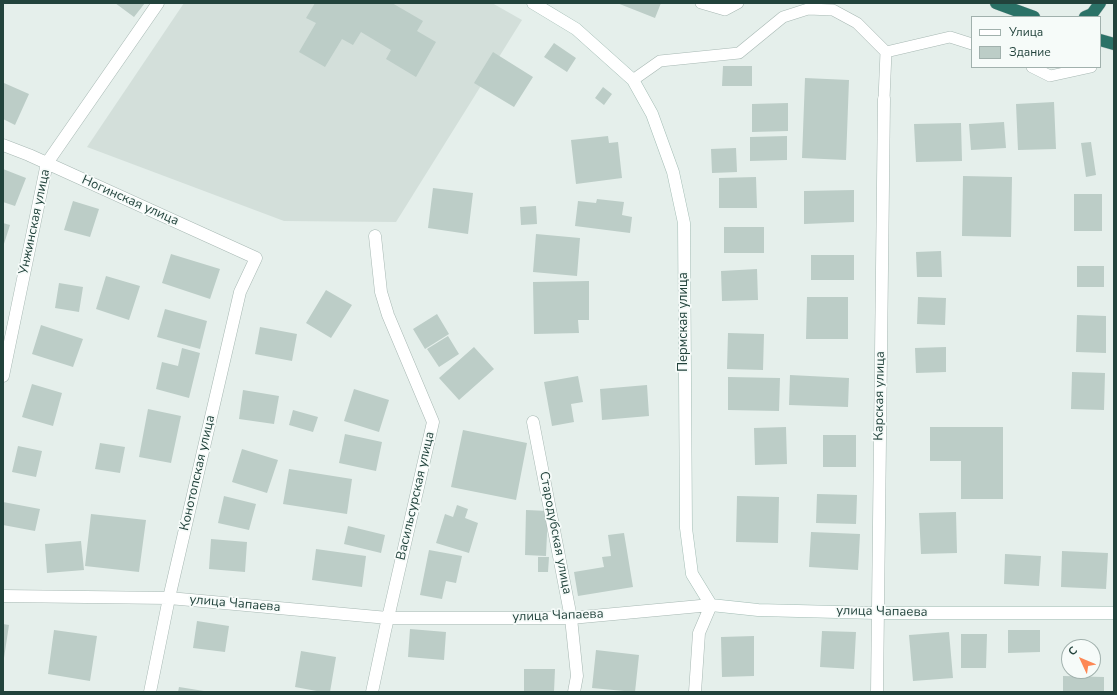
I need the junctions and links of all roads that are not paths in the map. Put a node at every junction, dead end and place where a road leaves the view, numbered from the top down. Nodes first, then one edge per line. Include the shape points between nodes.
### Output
1 (158, 3) edge
2 (533, 3) edge
3 (701, 3) edge
4 (738, 3) edge
5 (996, 3) edge
6 (1100, 3) edge
7 (1031, 16) edge
8 (1087, 16) edge
9 (1101, 42) edge
10 (971, 44) edge
11 (1114, 44) edge
12 (886, 52) junction
13 (1034, 68) edge
14 (1087, 68) edge
15 (633, 80) junction
16 (884, 99) joint
17 (3, 145) edge
18 (47, 163) junction
19 (375, 236) dead end
20 (256, 258) joint
21 (3, 376) edge
22 (533, 422) dead end
23 (3, 596) edge
24 (169, 598) junction
25 (711, 605) junction
26 (877, 613) junction
27 (1114, 613) edge
28 (388, 618) junction
29 (571, 618) junction
30 (150, 692) edge
31 (372, 692) edge
32 (574, 692) edge
33 (695, 692) edge
34 (877, 692) edge

1 - 18 street, Унжинская улица
2 - 15 street, Пермская улица via 576,29
3 - 4 lane via 725,10
5 - 7 highway
6 - 8 highway
9 - 11 highway
10 - 12 lane via 950,37
12 - 15 lane via 857,23 833,10 808,9 783,17 739,53 660,61
12 - 16 lane
13 - 14 lane via 1050,76
15 - 25 street, Пермская улица via 652,114 673,172 684,223 686,528 692,574
16 - 26 street, Карская улица
17 - 18 street, Ногинская улица
18 - 20 street, Ногинская улица
18 - 21 street, Унжинская улица
19 - 28 street, Васильсурская улица via 381,292 388,315 433,422
20 - 24 street, Конотопская улица via 240,292
22 - 29 street, Стародубская улица
23 - 24 street, улица Чапаева
24 - 28 street, улица Чапаева
24 - 30 street, Конотопская улица
25 - 26 street, улица Чапаева via 758,610
25 - 29 street, улица Чапаева
25 - 33 street via 699,633
26 - 27 street, улица Чапаева
26 - 34 street, Карская улица
28 - 29 street, улица Чапаева
28 - 31 street, Васильсурская улица
29 - 32 street, Стародубская улица via 577,676

